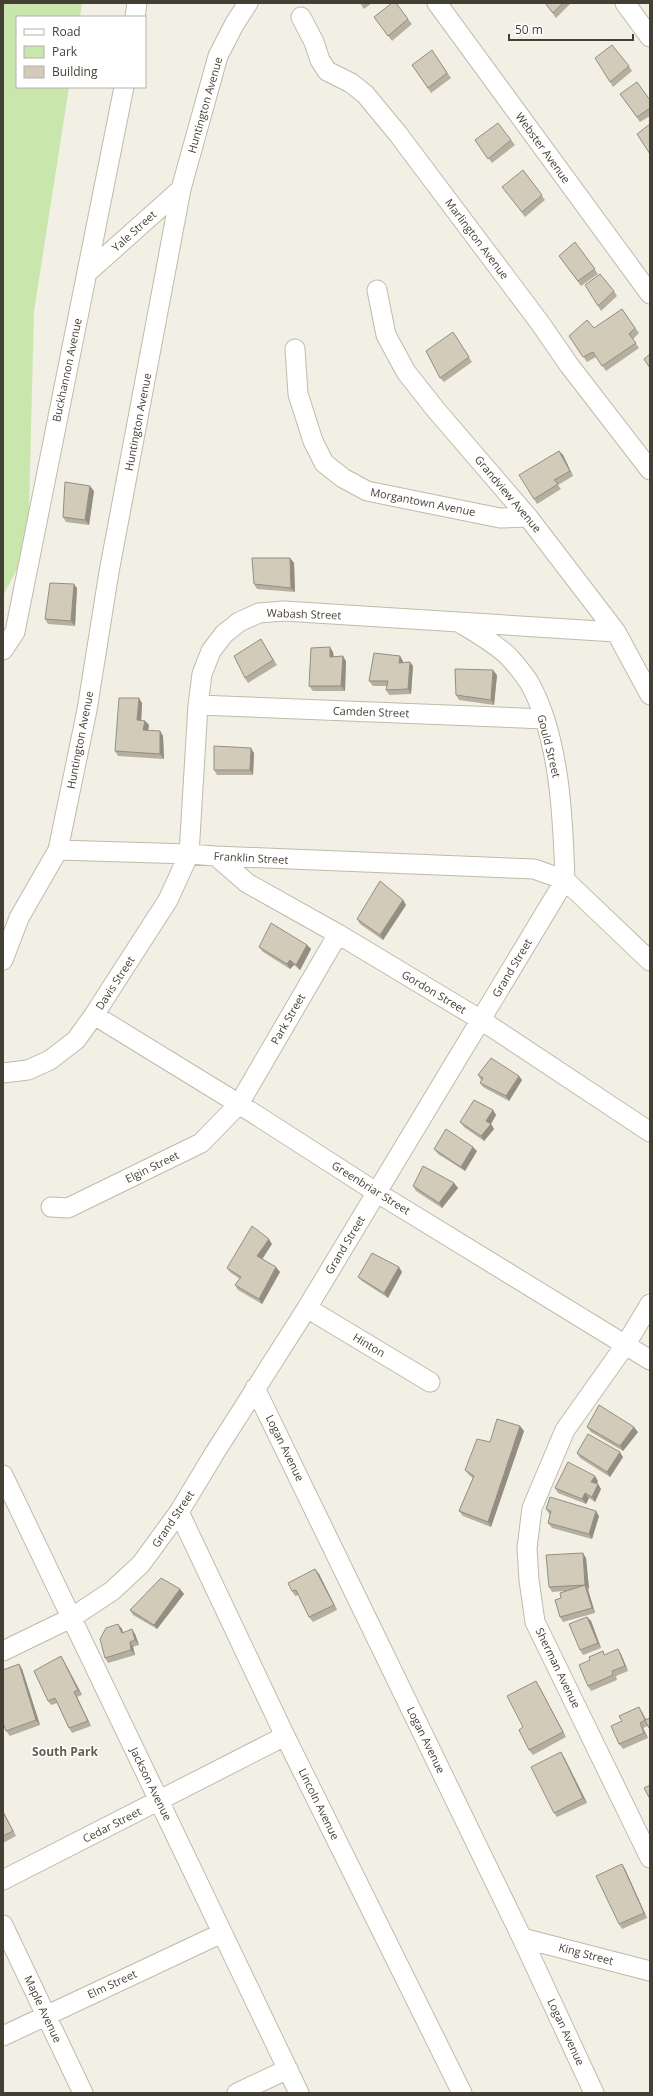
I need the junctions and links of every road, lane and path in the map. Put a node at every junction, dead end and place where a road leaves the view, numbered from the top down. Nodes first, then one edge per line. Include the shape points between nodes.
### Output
1 (137, 3) edge
2 (248, 3) edge
3 (437, 3) edge
4 (625, 3) edge
5 (135, 16) edge
6 (301, 17) dead end
7 (650, 37) edge
8 (124, 88) edge
9 (181, 189) junction
10 (87, 272) junction
11 (377, 290) dead end
12 (650, 294) edge
13 (295, 349) dead end
14 (650, 470) edge
15 (528, 517) junction
16 (459, 623) junction
17 (616, 632) junction
18 (3, 650) edge
19 (650, 695) edge
20 (198, 705) junction
21 (545, 720) junction
22 (58, 850) junction
23 (189, 854) junction
24 (216, 856) junction
25 (565, 880) junction
26 (338, 934) junction
27 (3, 960) edge
28 (650, 961) edge
29 (94, 1015) junction
30 (481, 1020) junction
31 (3, 1070) edge
32 (239, 1104) junction
33 (650, 1132) edge
34 (376, 1192) junction
35 (51, 1207) dead end
36 (650, 1304) edge
37 (307, 1308) junction
38 (626, 1344) junction
39 (650, 1360) edge
40 (430, 1382) dead end
41 (255, 1388) junction
42 (3, 1475) edge
43 (179, 1512) junction
44 (71, 1618) junction
45 (3, 1651) edge
46 (285, 1736) junction
47 (160, 1801) junction
48 (650, 1858) edge
49 (3, 1880) edge
50 (3, 1925) edge
51 (222, 1933) junction
52 (522, 1938) junction
53 (650, 1971) edge
54 (46, 2015) junction
55 (3, 2036) edge
56 (288, 2069) junction
57 (83, 2093) edge
58 (237, 2093) edge
59 (299, 2093) edge
60 (462, 2093) edge
61 (594, 2093) edge

1 - 5 street
2 - 9 street, Huntington Avenue via 218,56
3 - 12 street, Webster Avenue
4 - 7 street
6 - 14 street, Marlington Avenue via 327,71 351,82 365,94 398,134
8 - 10 street, Buckhannon Avenue
9 - 10 street, Yale Street
9 - 22 street, Huntington Avenue via 109,572 88,710
10 - 18 street, Buckhannon Avenue via 15,632
11 - 15 street, Grandview Avenue via 386,335 406,372
13 - 15 street, Morgantown Avenue via 298,394 313,441 324,463 343,478 367,492 500,518
15 - 17 street, Grandview Avenue
16 - 17 street, Wabash Street
16 - 20 street, Wabash Street via 284,611 259,613 239,622 224,634 211,651 202,674
16 - 21 street, Gould Street via 508,656 530,684
17 - 19 street, Grandview Avenue
20 - 21 street, Camden Street
20 - 23 street, Wabash Street
21 - 25 street, Gould Street via 558,775 564,834
22 - 23 street, Franklin Street
22 - 27 street via 19,918
23 - 24 street, Franklin Street
23 - 29 street, Davis Street via 168,900
24 - 25 street, Franklin Street via 534,869
24 - 26 street, Gordon Street via 247,883
25 - 28 street
25 - 30 street, Grand Street
26 - 30 street, Gordon Street
26 - 32 street, Park Street
29 - 31 street, Davis Street via 76,1040 50,1060 28,1070
29 - 32 street, Greenbriar Street
30 - 33 street, Gordon Street
30 - 34 street, Grand Street
32 - 34 street, Greenbriar Street
32 - 35 street, Elgin Street via 201,1143 68,1208
34 - 37 street, Grand Street
34 - 38 street, Greenbriar Street
36 - 38 street, Sherman Avenue
37 - 40 street, Hinton
37 - 41 street, Grand Street
38 - 39 street, Greenbriar Street
38 - 48 street, Sherman Avenue via 565,1430 532,1508 528,1554 529,1580 535,1622
41 - 43 street, Grand Street
41 - 52 street, Logan Avenue
42 - 44 street, Jackson Avenue
43 - 44 street, Grand Street via 141,1564 112,1591
43 - 46 street, Lincoln Avenue
44 - 45 street, Grand Street
44 - 47 street, Jackson Avenue
46 - 47 street, Cedar Street
46 - 60 street, Lincoln Avenue
47 - 49 street, Cedar Street
47 - 51 street, Jackson Avenue
50 - 54 street, Maple Avenue
51 - 54 street, Elm Street
51 - 56 street, Jackson Avenue
52 - 53 street, King Street
52 - 61 street, Logan Avenue
54 - 55 street, Elm Street
54 - 57 street, Maple Avenue
56 - 58 street
56 - 59 street, Jackson Avenue

